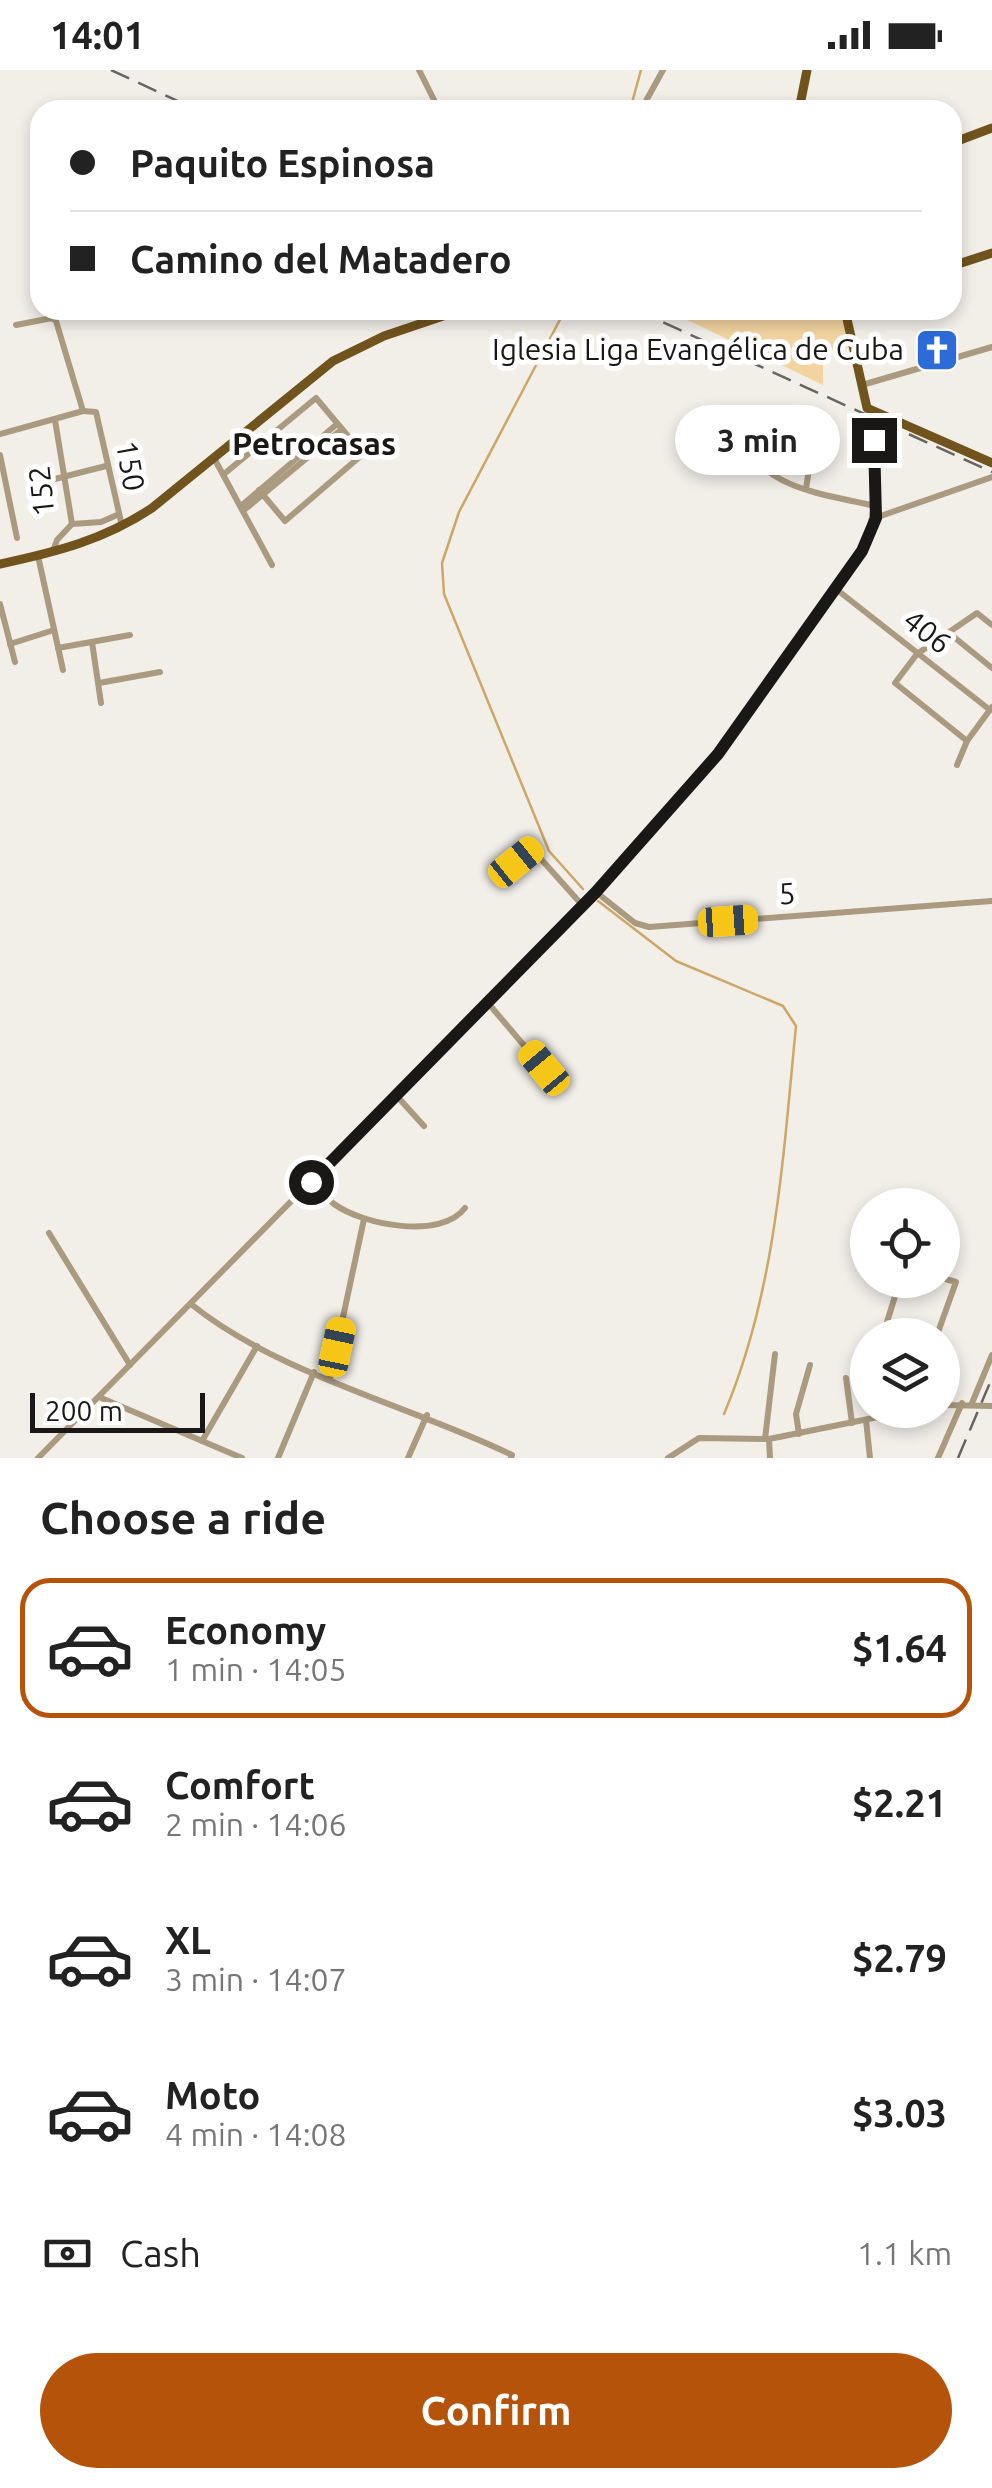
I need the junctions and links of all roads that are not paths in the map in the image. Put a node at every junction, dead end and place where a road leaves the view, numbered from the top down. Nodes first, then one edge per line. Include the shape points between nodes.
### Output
1 (419, 70) edge
2 (663, 70) edge
3 (807, 70) edge
4 (434, 100) edge
5 (646, 100) edge
6 (801, 100) edge
7 (992, 128) edge
8 (962, 139) edge
9 (992, 253) edge
10 (962, 263) edge
11 (42, 320) edge
12 (55, 320) edge
13 (431, 320) edge
14 (847, 320) edge
15 (16, 325) dead end
16 (992, 348) edge
17 (862, 386) junction
18 (867, 408) junction
19 (82, 411) junction
20 (55, 420) junction
21 (340, 427) junction
22 (744, 428) dead end
23 (0, 434) edge
24 (813, 442) dead end
25 (0, 455) edge
26 (214, 458) junction
27 (992, 463) edge
28 (106, 466) junction
29 (224, 474) junction
30 (64, 476) junction
31 (989, 481) edge
32 (42, 482) dead end
33 (806, 489) junction
34 (3, 491) edge
35 (262, 492) junction
36 (875, 506) junction
37 (242, 508) junction
38 (117, 516) junction
39 (876, 518) junction
40 (72, 524) junction
41 (122, 528) junction
42 (17, 538) dead end
43 (52, 553) junction
44 (38, 556) junction
45 (0, 564) edge
46 (272, 565) dead end
47 (836, 589) junction
48 (0, 604) edge
49 (992, 625) edge
50 (54, 630) junction
51 (949, 634) junction
52 (130, 635) dead end
53 (92, 642) junction
54 (10, 644) junction
55 (58, 648) junction
56 (917, 654) junction
57 (15, 662) dead end
58 (992, 668) edge
59 (63, 670) dead end
60 (160, 672) dead end
61 (99, 683) junction
62 (101, 703) dead end
63 (991, 708) edge
64 (968, 741) junction
65 (957, 764) dead end
66 (500, 875) dead end
67 (596, 892) junction
68 (992, 901) edge
69 (583, 906) junction
70 (488, 1004) junction
71 (544, 1068) dead end
72 (395, 1094) junction
73 (424, 1126) dead end
74 (311, 1182) junction
75 (466, 1208) dead end
76 (364, 1219) junction
77 (49, 1233) dead end
78 (191, 1304) junction
79 (256, 1346) junction
80 (775, 1354) dead end
81 (992, 1355) edge
82 (130, 1365) junction
83 (810, 1365) dead end
84 (314, 1372) junction
85 (330, 1378) junction
86 (846, 1378) dead end
87 (99, 1397) junction
88 (962, 1403) joint
89 (972, 1403) junction
90 (992, 1406) edge
91 (850, 1408) edge
92 (426, 1415) junction
93 (850, 1423) edge
94 (867, 1428) edge
95 (798, 1434) junction
96 (767, 1439) junction
97 (202, 1442) junction
98 (511, 1456) edge
99 (38, 1458) edge
100 (242, 1458) edge
101 (278, 1458) edge
102 (408, 1458) edge
103 (668, 1458) edge
104 (770, 1458) edge
105 (870, 1458) edge
106 (938, 1458) edge

1 - 4 street
2 - 5 street
3 - 6 main road
7 - 8 main road
9 - 10 main road
11 - 15 street, 150
12 - 19 street, 150
13 - 26 main road via 333,362
14 - 17 main road
16 - 17 street
17 - 18 main road
18 - 27 main road
18 - 36 street
19 - 20 street
19 - 28 street, 150 via 96,412
20 - 23 street
20 - 30 street, 152
21 - 29 street via 316,398
21 - 35 street
21 - 35 street via 363,454 285,521
22 - 33 street via 746,444 779,482
24 - 33 street
25 - 34 street
26 - 29 street
26 - 41 main road
28 - 30 street
28 - 38 street, 150
29 - 37 street
30 - 32 street
30 - 40 street, 152
31 - 39 street
33 - 36 street
34 - 42 street
35 - 37 street
36 - 39 street
37 - 46 street
38 - 40 street
38 - 41 street, 150
39 - 47 street
40 - 43 street, 152
41 - 43 main road
43 - 44 main road
44 - 45 main road
44 - 50 street
47 - 56 street, 406
47 - 67 street via 718,754
48 - 54 street
49 - 51 street via 976,613
50 - 54 street
50 - 55 street
51 - 56 street
51 - 58 street
52 - 53 street
53 - 55 street
53 - 61 street
54 - 57 street
55 - 59 street
56 - 63 street, 406
56 - 64 street via 894,683
60 - 61 street
61 - 62 street
63 - 64 street
64 - 65 street
66 - 69 street via 532,849
67 - 68 street, 5 via 635,923 649,926
67 - 69 street
69 - 70 street
70 - 71 street
70 - 72 street
72 - 73 street
72 - 74 street
74 - 76 street
74 - 78 street
75 - 76 street via 435,1227
76 - 85 street
77 - 82 street
78 - 79 street
78 - 82 street
79 - 84 street
79 - 97 street
80 - 96 street
81 - 89 street
82 - 87 street
83 - 95 street via 796,1414
84 - 85 street
84 - 101 street
85 - 92 street
86 - 91 street
87 - 97 street
87 - 99 street
88 - 89 street
88 - 106 street
89 - 90 street
92 - 98 street
92 - 102 street
93 - 95 street
94 - 105 street
95 - 96 street
96 - 103 street via 699,1438
96 - 104 street
97 - 100 street

